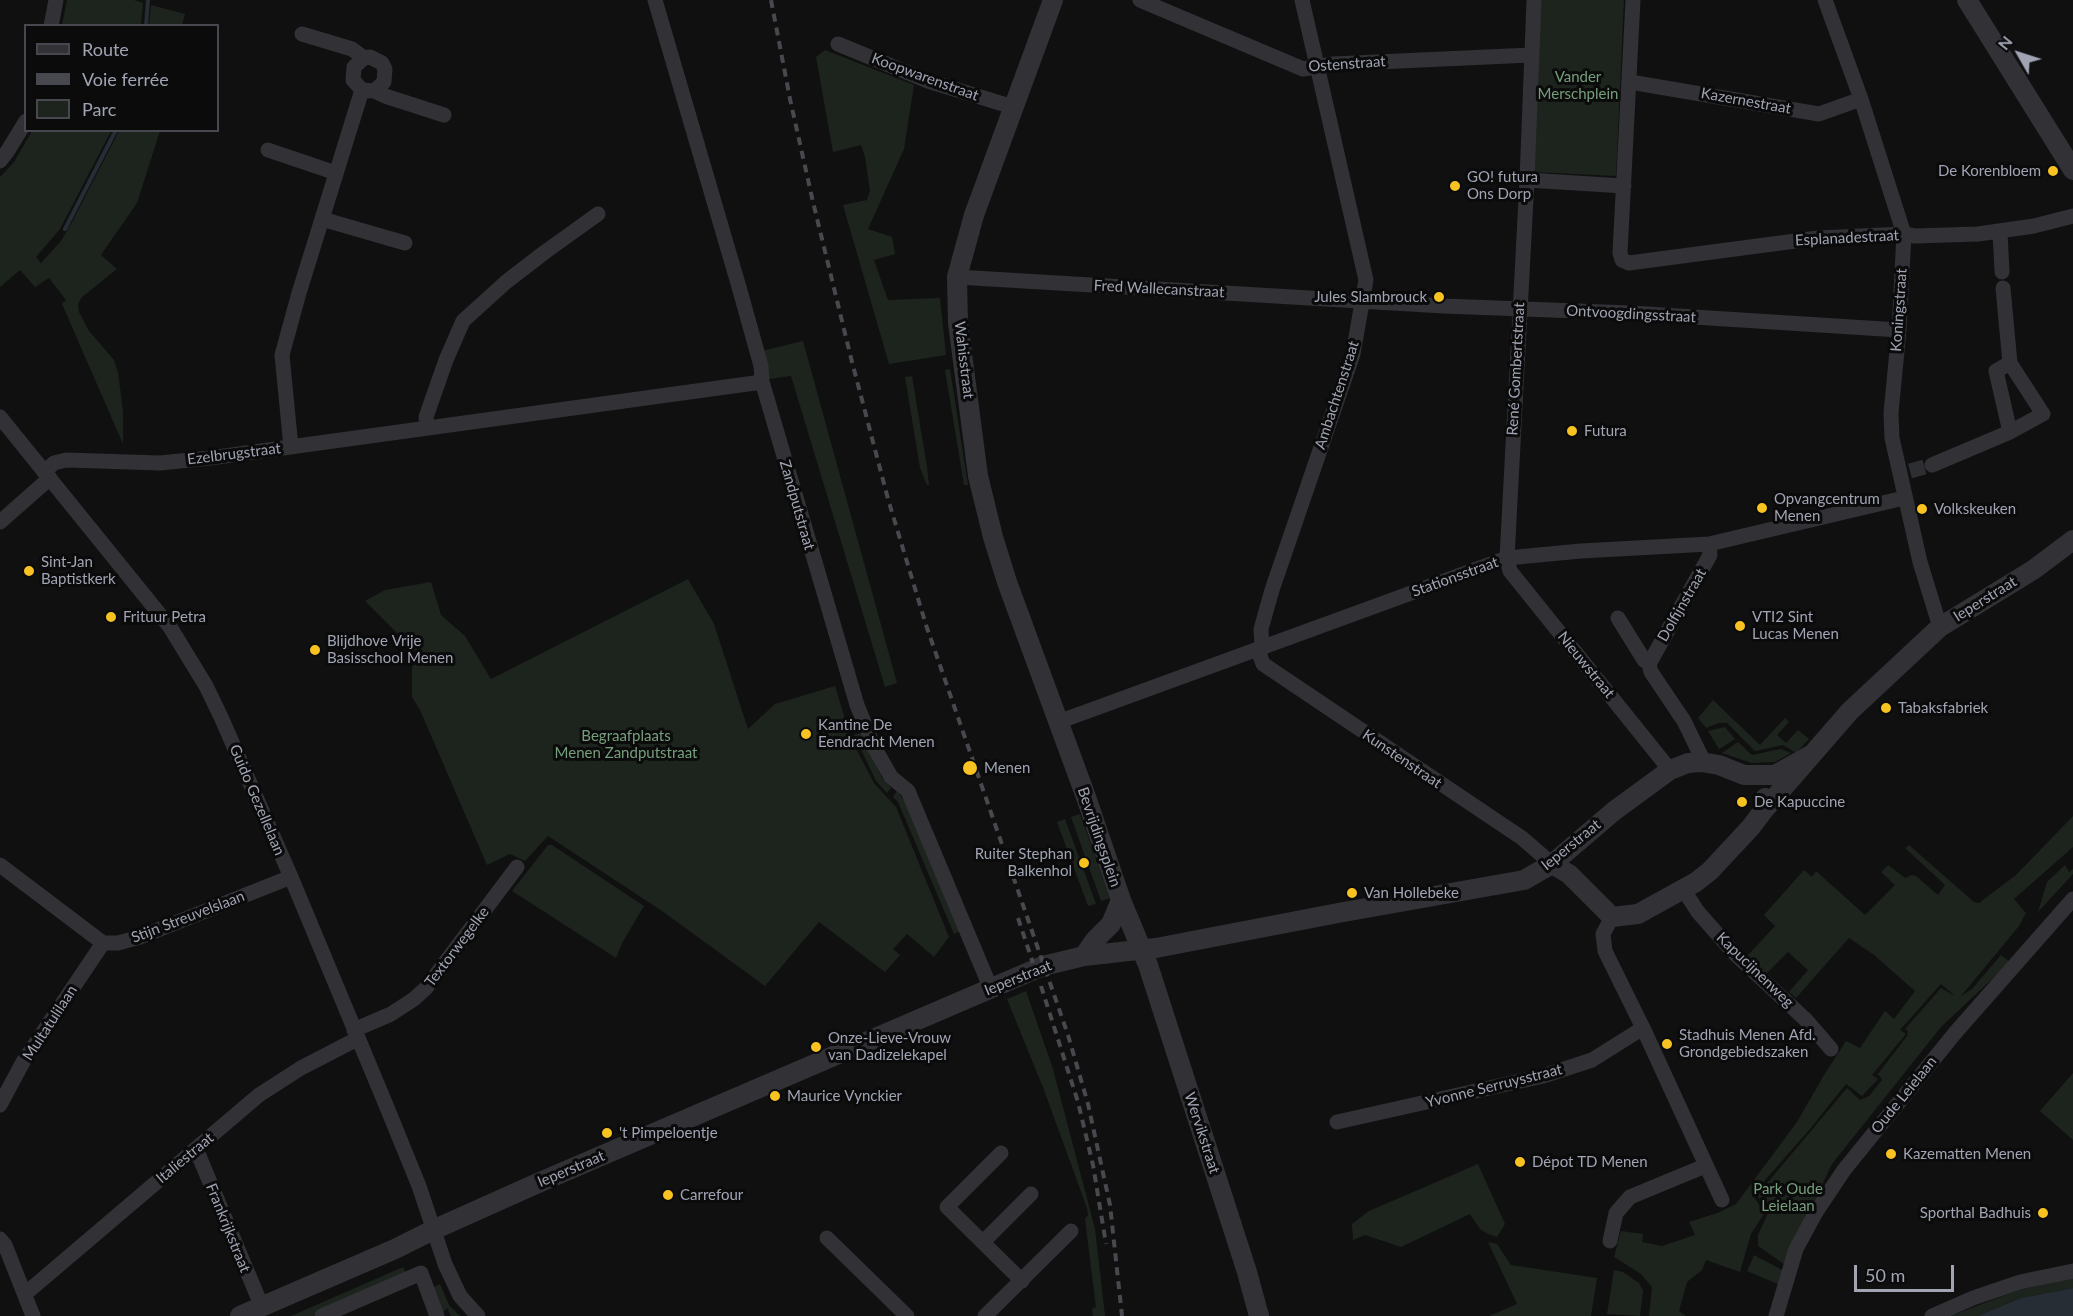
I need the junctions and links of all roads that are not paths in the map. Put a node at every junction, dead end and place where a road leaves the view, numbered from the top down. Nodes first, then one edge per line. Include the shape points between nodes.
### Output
1 (56, 0) edge
2 (655, 0) edge
3 (1053, 0) edge
4 (1140, 0) edge
5 (1302, 0) edge
6 (1534, 0) edge
7 (1633, 0) edge
8 (1825, 0) edge
9 (1967, 0) edge
10 (51, 24) edge
11 (302, 34) dead end
12 (838, 44) dead end
13 (1531, 55) junction
14 (364, 58) junction
15 (1317, 66) junction
16 (1630, 82) junction
17 (368, 90) junction
18 (1860, 99) junction
19 (1013, 107) junction
20 (444, 115) dead end
21 (24, 125) edge
22 (268, 150) dead end
23 (0, 161) edge
24 (2073, 170) edge
25 (336, 173) junction
26 (1527, 180) junction
27 (1624, 186) junction
28 (598, 214) dead end
29 (2073, 216) edge
30 (322, 219) junction
31 (2000, 232) junction
32 (1904, 234) junction
33 (405, 243) dead end
34 (2002, 272) dead end
35 (957, 277) junction
36 (2003, 288) dead end
37 (1362, 301) junction
38 (1519, 309) junction
39 (1899, 330) junction
40 (2010, 363) junction
41 (762, 382) junction
42 (0, 417) edge
43 (428, 428) junction
44 (2010, 432) junction
45 (291, 447) junction
46 (1932, 465) tunnel mouth
47 (47, 475) junction
48 (1904, 498) junction
49 (0, 522) edge
50 (2073, 540) edge
51 (1709, 544) junction
52 (1506, 558) junction
53 (1618, 618) dead end
54 (1940, 627) junction
55 (1260, 650) junction
56 (1649, 664) junction
57 (1058, 722) junction
58 (1809, 756) junction
59 (1701, 762) junction
60 (1670, 770) junction
61 (1744, 775) junction
62 (1763, 811) junction
63 (1552, 864) junction
64 (0, 865) edge
65 (517, 867) dead end
66 (291, 877) junction
67 (1683, 889) junction
68 (2073, 899) edge
69 (1121, 900) junction
70 (1612, 917) junction
71 (103, 943) junction
72 (1142, 950) junction
73 (1084, 956) junction
74 (991, 989) junction
75 (1643, 1028) junction
76 (355, 1034) junction
77 (1831, 1049) dead end
78 (0, 1105) edge
79 (1337, 1122) dead end
80 (194, 1150) junction
81 (1000, 1154) dead end
82 (1705, 1166) junction
83 (1031, 1194) dead end
84 (1722, 1200) dead end
85 (433, 1230) junction
86 (1071, 1231) dead end
87 (827, 1238) dead end
88 (0, 1239) edge
89 (1610, 1241) dead end
90 (983, 1242) junction
91 (2073, 1270) edge
92 (1022, 1281) junction
93 (25, 1294) junction
94 (262, 1307) junction
95 (33, 1316) edge
96 (240, 1316) edge
97 (322, 1316) edge
98 (437, 1316) edge
99 (478, 1316) edge
100 (907, 1316) edge
101 (985, 1316) edge
102 (1259, 1316) edge
103 (1776, 1316) edge
104 (1932, 1316) edge

1 - 10 street
2 - 41 street, Zandputstraat via 742,298
3 - 19 street, Wahisstraat
4 - 15 street, Ostenstraat via 1303,69
5 - 15 street, Ambachtenstraat
6 - 13 street
7 - 16 street
8 - 18 street, Koningstraat
9 - 24 street
11 - 14 street via 352,49
12 - 19 street, Koopwarenstraat via 928,81
13 - 15 street, Ostenstraat
13 - 26 street
14 - 17 street via 352,73 353,80
14 - 17 street via 377,59 386,69 384,82
15 - 37 street, Ambachtenstraat via 1366,280
16 - 18 street, Kazernestraat via 1819,114
16 - 27 street
17 - 20 street
17 - 25 street
18 - 32 street, Koningstraat
19 - 35 street, Wahisstraat via 974,214
21 - 23 street
22 - 25 street
25 - 30 street
26 - 27 street
26 - 38 street, René Gombertstraat
27 - 32 street, Esplanadestraat via 1620,253 1622,260 1629,263 1797,240
28 - 43 street via 514,276 463,321 426,417
29 - 31 street, Esplanadestraat
30 - 33 street
30 - 45 street via 282,355
31 - 32 street, Esplanadestraat
31 - 34 street
32 - 39 street, Koningstraat
35 - 37 street, Fred Wallecanstraat
35 - 57 street, Wahisstraat via 958,323 978,476 1007,582
36 - 40 street
37 - 38 street, Ontvoogdingsstraat
37 - 55 street, Ambachtenstraat via 1353,354 1272,590 1261,629
38 - 39 street, Ontvoogdingsstraat
38 - 52 street, René Gombertstraat
39 - 48 street, Koningstraat via 1891,413 1892,438 1905,473
40 - 44 street via 1996,370
40 - 44 street via 2043,414
41 - 43 street, Ezelbrugstraat
41 - 74 street, Zandputstraat via 857,705 891,777 908,791
42 - 47 street, Guido Gezellelaan
43 - 45 street, Ezelbrugstraat
44 - 46 street
45 - 47 street, Ezelbrugstraat via 160,463 66,460 54,463
47 - 49 street, Ezelbrugstraat
47 - 66 street, Guido Gezellelaan via 170,627 192,662 221,717
48 - 51 street, Stationsstraat
48 - 54 street, Koningstraat
50 - 54 street, Ieperstraat
51 - 52 street, Stationsstraat
51 - 56 street, Dolfijnstraat via 1710,555
52 - 55 street, Stationsstraat
52 - 60 street, Nieuwstraat via 1510,571
53 - 56 street, Dolfijnstraat
54 - 58 street, Ieperstraat via 1850,711
55 - 57 street, Stationsstraat
55 - 63 street, Kunstenstraat via 1263,664 1522,838
56 - 59 street, Dolfijnstraat via 1684,721
57 - 69 street, Bevrijdingsplein
58 - 61 street, Ieperstraat via 1775,775
58 - 62 street, Ieperstraat
59 - 60 street, Ieperstraat
59 - 61 street, Ieperstraat
60 - 63 street, Ieperstraat
61 - 62 street via 1764,793
62 - 67 street via 1710,871
63 - 70 street via 1569,874
63 - 72 street, Ieperstraat via 1524,880
64 - 71 street
65 - 76 street, Textorwegelke via 426,988
66 - 71 street, Stijn Streuvelslaan via 140,938
66 - 76 street, Guido Gezellelaan
67 - 70 street via 1638,914
67 - 77 street, Kapucijnenweg via 1734,953 1806,1020
68 - 103 street, Oude Leielaan via 1844,1170 1796,1249
69 - 72 street, Bevrijdingsplein
69 - 73 street via 1111,924
70 - 75 street via 1603,934 1605,951
71 - 78 street, Multatulilaan
72 - 73 street, Ieperstraat
72 - 102 street, Wervikstraat
73 - 74 street, Ieperstraat via 1043,966
74 - 85 street, Ieperstraat
75 - 79 street, Yvonne Serruysstraat via 1592,1060 1552,1073
75 - 82 street
76 - 80 street, Italiestraat via 259,1095
76 - 85 street, Guido Gezellelaan via 419,1186
80 - 93 street, Italiestraat
80 - 94 street, Frankrijkstraat
81 - 90 street via 947,1207
82 - 84 street
82 - 89 street via 1630,1197 1616,1213
83 - 90 street
85 - 94 street, Ieperstraat
85 - 99 street, Guido Gezellelaan via 460,1296
86 - 92 street
87 - 100 street
88 - 93 street
90 - 92 street
91 - 104 street via 2020,1282
92 - 101 street
93 - 95 street
94 - 96 street, Ieperstraat
97 - 98 street via 421,1274

